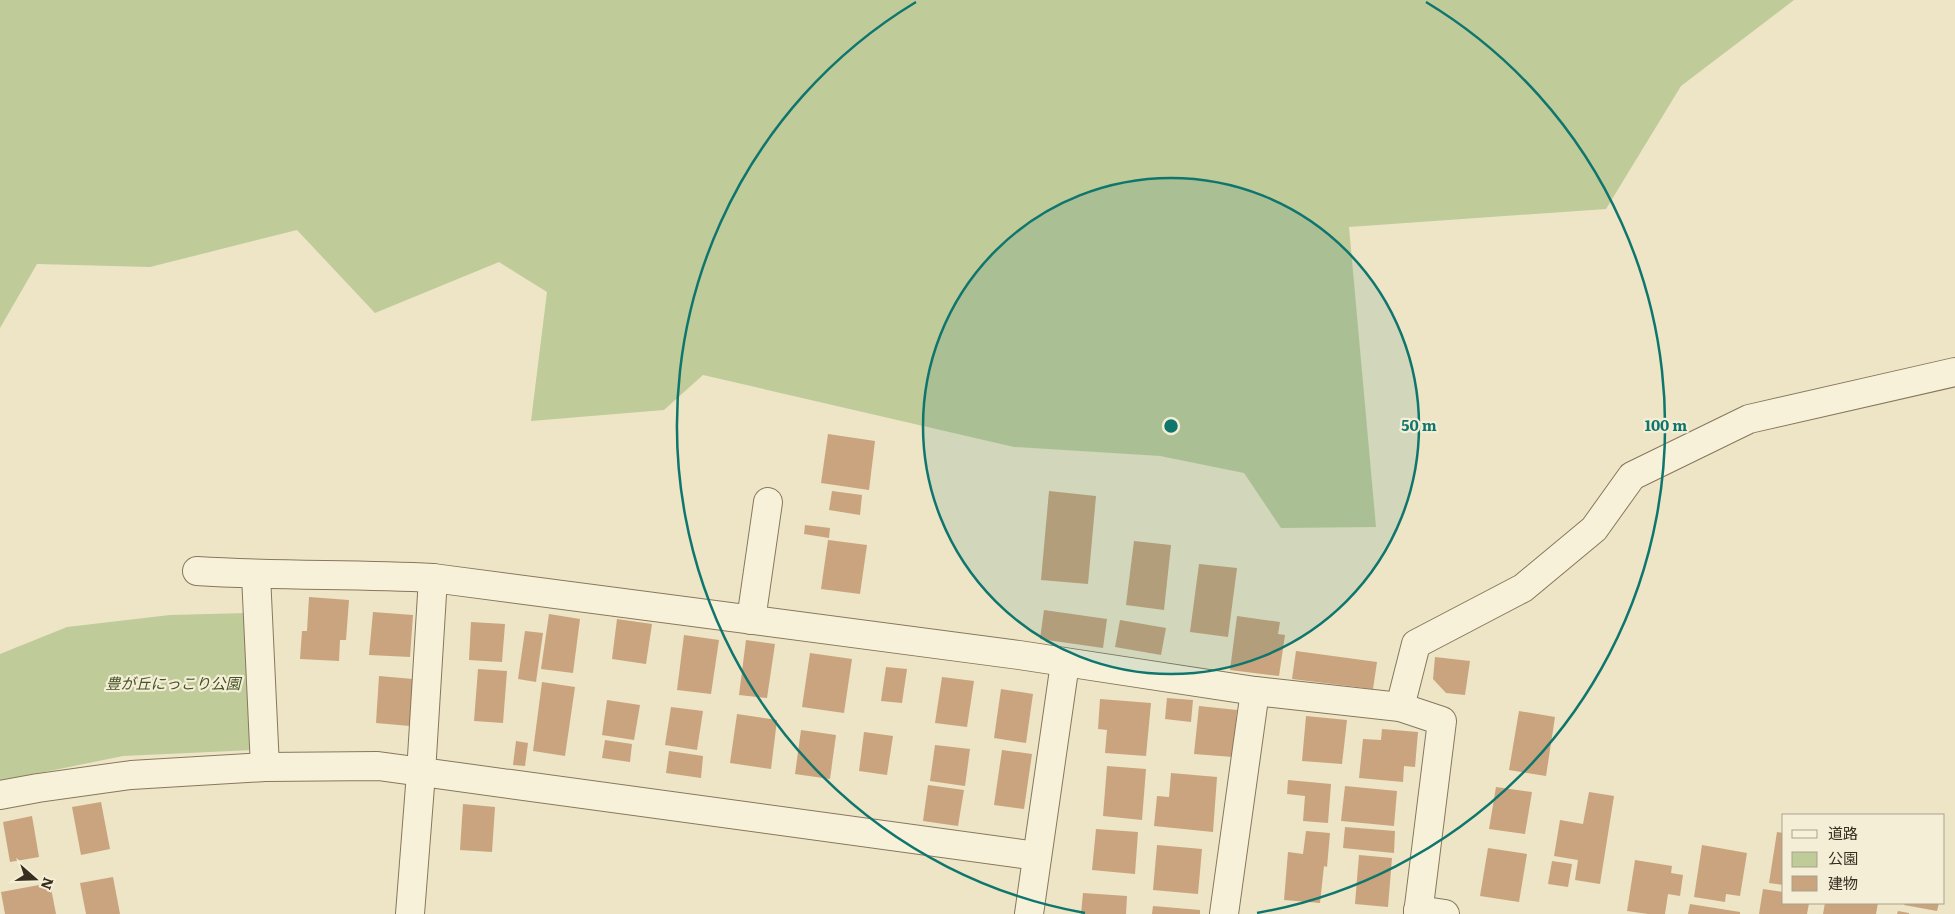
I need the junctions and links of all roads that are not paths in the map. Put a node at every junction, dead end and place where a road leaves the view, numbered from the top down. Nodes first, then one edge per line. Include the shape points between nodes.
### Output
1 (1955, 372) edge
2 (768, 502) dead end
3 (197, 571) dead end
4 (256, 575) junction
5 (433, 578) junction
6 (751, 620) junction
7 (1065, 663) junction
8 (1255, 691) junction
9 (1400, 707) junction
10 (265, 767) junction
11 (421, 773) junction
12 (0, 795) edge
13 (1037, 856) junction
14 (1418, 912) edge
15 (410, 914) edge
16 (1029, 914) edge
17 (1224, 914) edge
18 (1445, 914) edge

1 - 9 street via 1749,418 1632,476 1594,529 1523,588 1416,644
2 - 6 street
3 - 4 street
4 - 5 street
4 - 10 street
5 - 6 street
5 - 11 street
6 - 7 street
7 - 8 street
7 - 13 street
8 - 9 street
8 - 17 street
9 - 14 street via 1442,720
10 - 11 street via 378,766
10 - 12 street via 131,775
11 - 13 street
11 - 15 street
13 - 16 street
14 - 18 street

